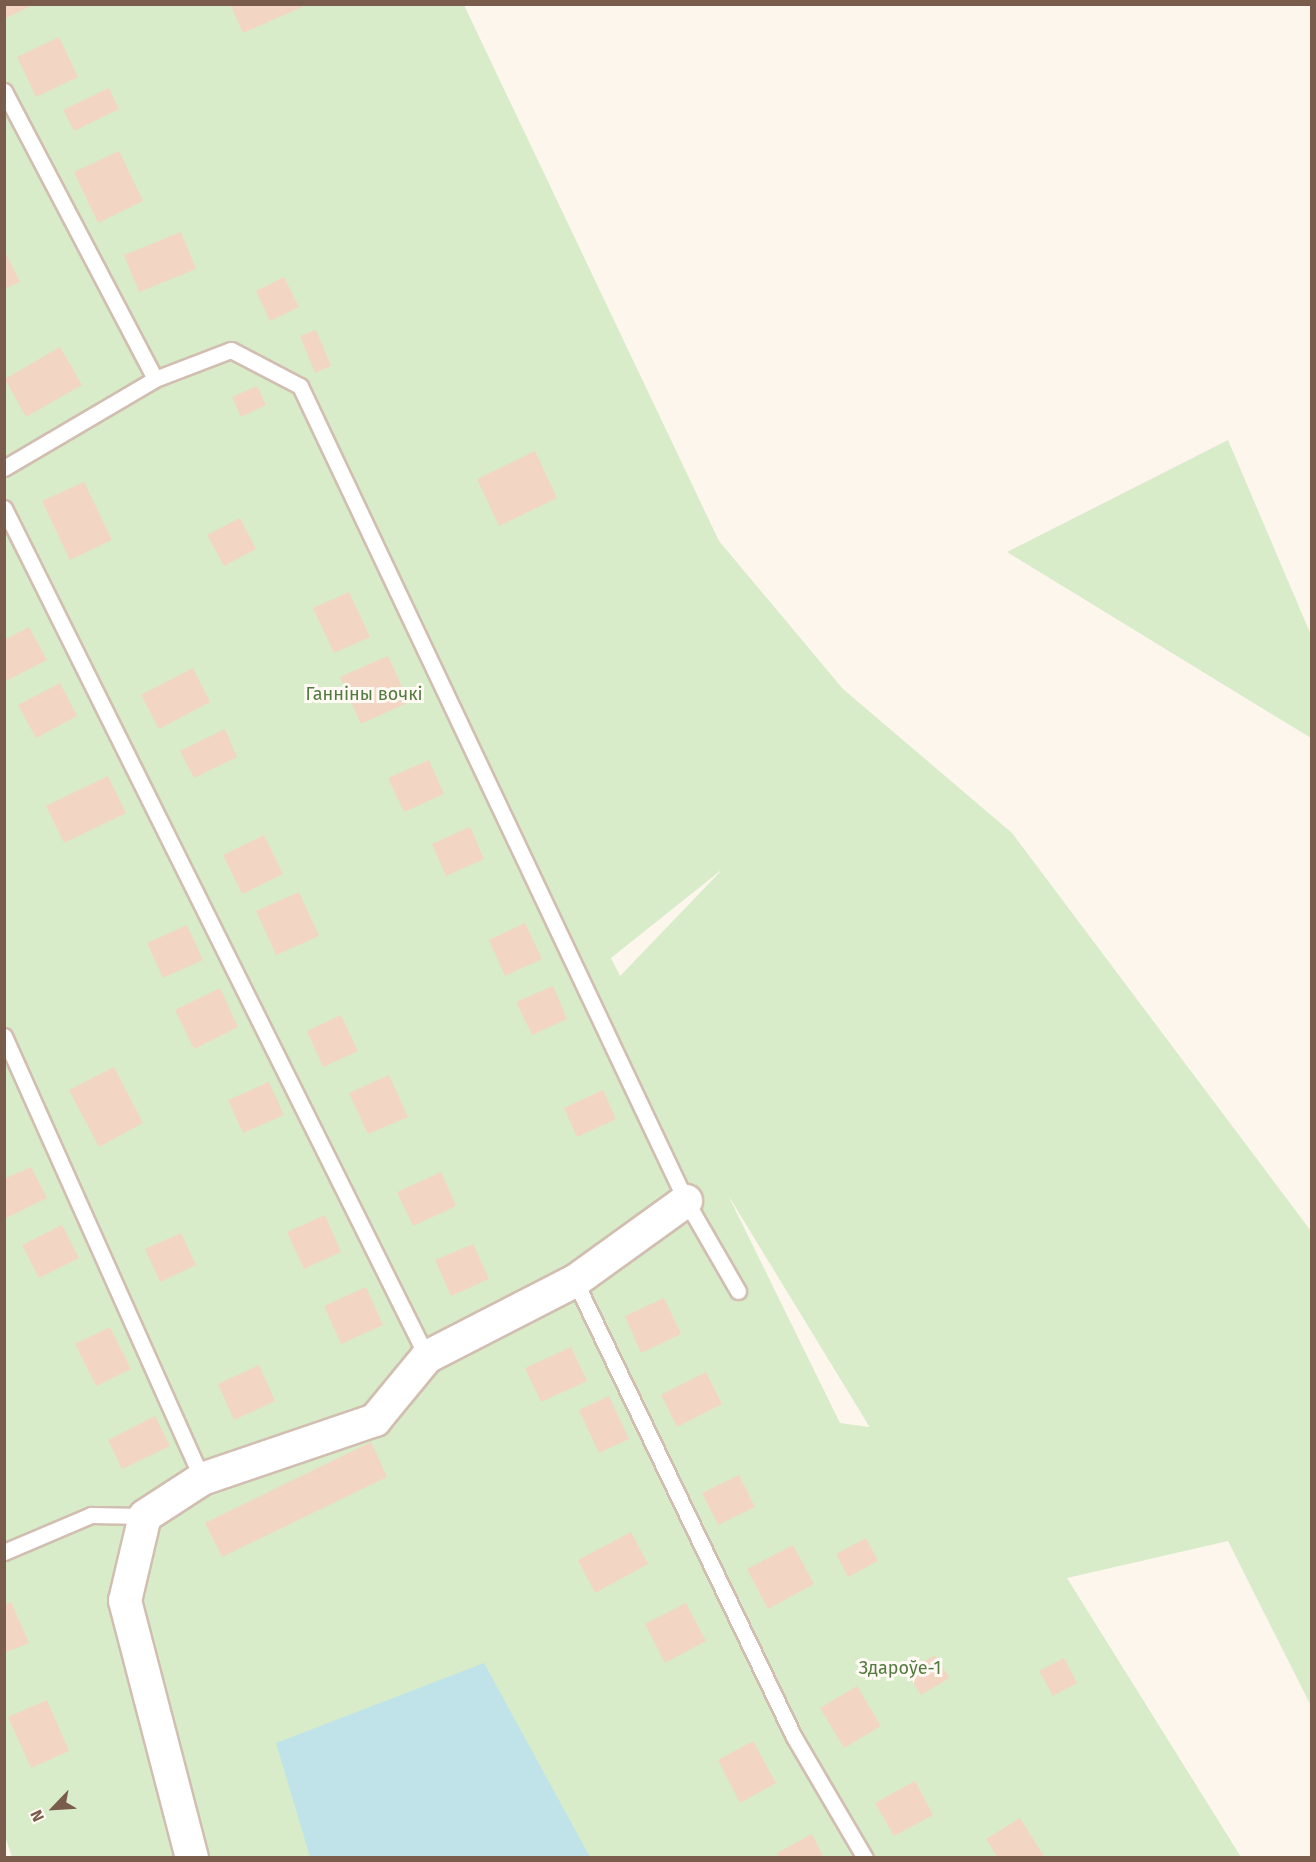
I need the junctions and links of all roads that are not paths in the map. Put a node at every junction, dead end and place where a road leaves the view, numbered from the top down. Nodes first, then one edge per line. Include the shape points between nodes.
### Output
1 (4, 91) edge
2 (155, 379) junction
3 (4, 468) edge
4 (4, 508) edge
5 (4, 1036) edge
6 (686, 1201) junction
7 (575, 1281) junction
8 (738, 1291) dead end
9 (427, 1357) junction
10 (202, 1479) junction
11 (145, 1516) junction
12 (4, 1552) edge
13 (192, 1857) edge
14 (865, 1857) edge

1 - 2 lane
2 - 3 lane
2 - 6 lane via 231,350 300,386
4 - 9 lane
5 - 10 lane
6 - 7 street
6 - 8 lane
7 - 9 street
7 - 14 lane via 794,1737
9 - 10 street via 375,1419
10 - 11 street
11 - 12 lane via 91,1515
11 - 13 street via 125,1601

